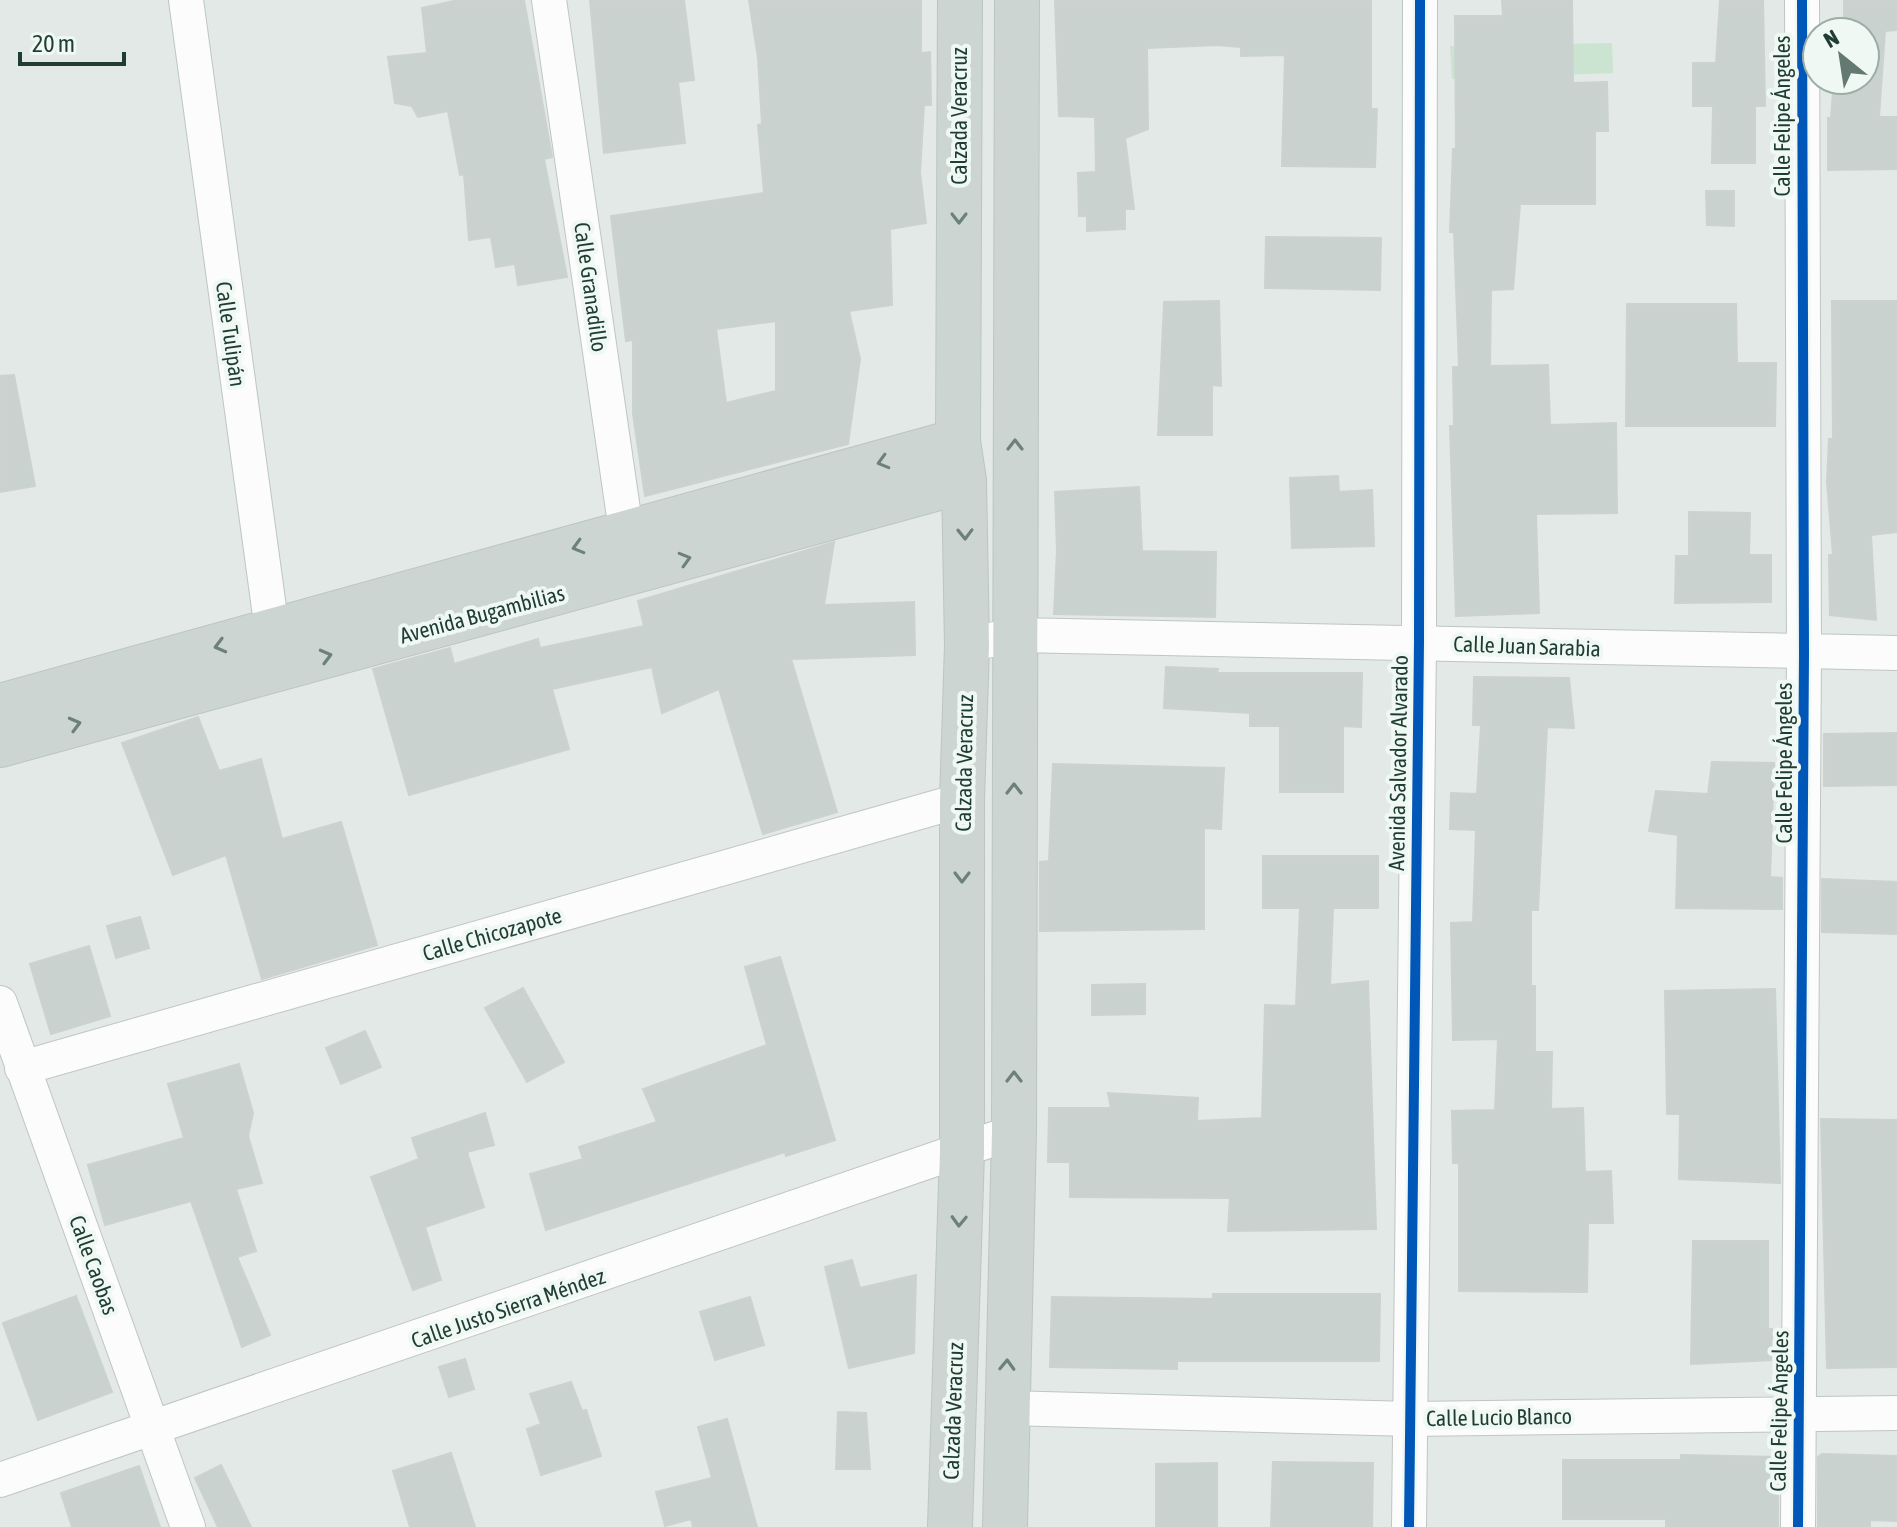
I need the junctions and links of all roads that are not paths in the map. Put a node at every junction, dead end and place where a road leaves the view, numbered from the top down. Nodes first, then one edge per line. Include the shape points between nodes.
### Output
1 (186, 0) edge
2 (549, 0) edge
3 (960, 0) edge
4 (1017, 0) edge
5 (1420, 0) edge
6 (1802, 0) edge
7 (961, 461) junction
8 (630, 554) junction
9 (1014, 635) junction
10 (1419, 642) junction
11 (967, 645) junction
12 (274, 651) junction
13 (1897, 653) edge
14 (1804, 654) junction
15 (0, 706) edge
16 (0, 745) edge
17 (962, 800) junction
18 (0, 1003) edge
19 (22, 1068) junction
20 (1014, 1132) junction
21 (962, 1152) junction
22 (1006, 1408) junction
23 (1800, 1412) junction
24 (1897, 1413) edge
25 (1411, 1419) junction
26 (155, 1429) junction
27 (0, 1480) edge
28 (948, 1526) edge
29 (188, 1527) edge
30 (1005, 1527) edge
31 (1409, 1527) edge
32 (1798, 1527) edge

1 - 12 street, Calle Tulipán
2 - 8 street, Calle Granadillo
3 -> 7 main road, Calzada Veracruz
9 -> 4 main road
5 - 10 street, Avenida Salvador Alvarado
6 - 14 street, Calle Felipe Ángeles
7 - 8 main road, Avenida Bugambilias
7 -> 11 main road, Calzada Veracruz
8 - 12 main road, Avenida Bugambilias
9 - 10 street, Calle Juan Sarabia
9 - 11 street, Calle Juan Sarabia
20 -> 9 main road
10 - 14 street, Calle Juan Sarabia
10 - 25 street, Avenida Salvador Alvarado
11 - 17 main road, Calzada Veracruz
12 -> 15 main road, Avenida Bugambilias
16 -> 12 main road, Avenida Bugambilias
13 - 14 street, Calle Juan Sarabia
14 - 23 street, Calle Felipe Ángeles
17 - 19 street, Calle Chicozapote
17 -> 21 main road, Calzada Veracruz
18 - 19 street, Calle Caobas
19 - 26 street, Calle Caobas
20 - 21 street, Calle Justo Sierra Méndez
22 -> 20 main road
21 - 26 street, Calle Justo Sierra Méndez
21 -> 28 main road, Calzada Veracruz
22 - 25 street, Calle Lucio Blanco
22 - 30 main road
23 - 24 street, Calle Lucio Blanco
23 - 25 street, Calle Lucio Blanco
23 - 32 street, Calle Felipe Ángeles
25 - 31 street, Avenida Salvador Alvarado
26 - 27 street, Calle Justo Sierra Méndez
26 - 29 street, Calle Caobas

